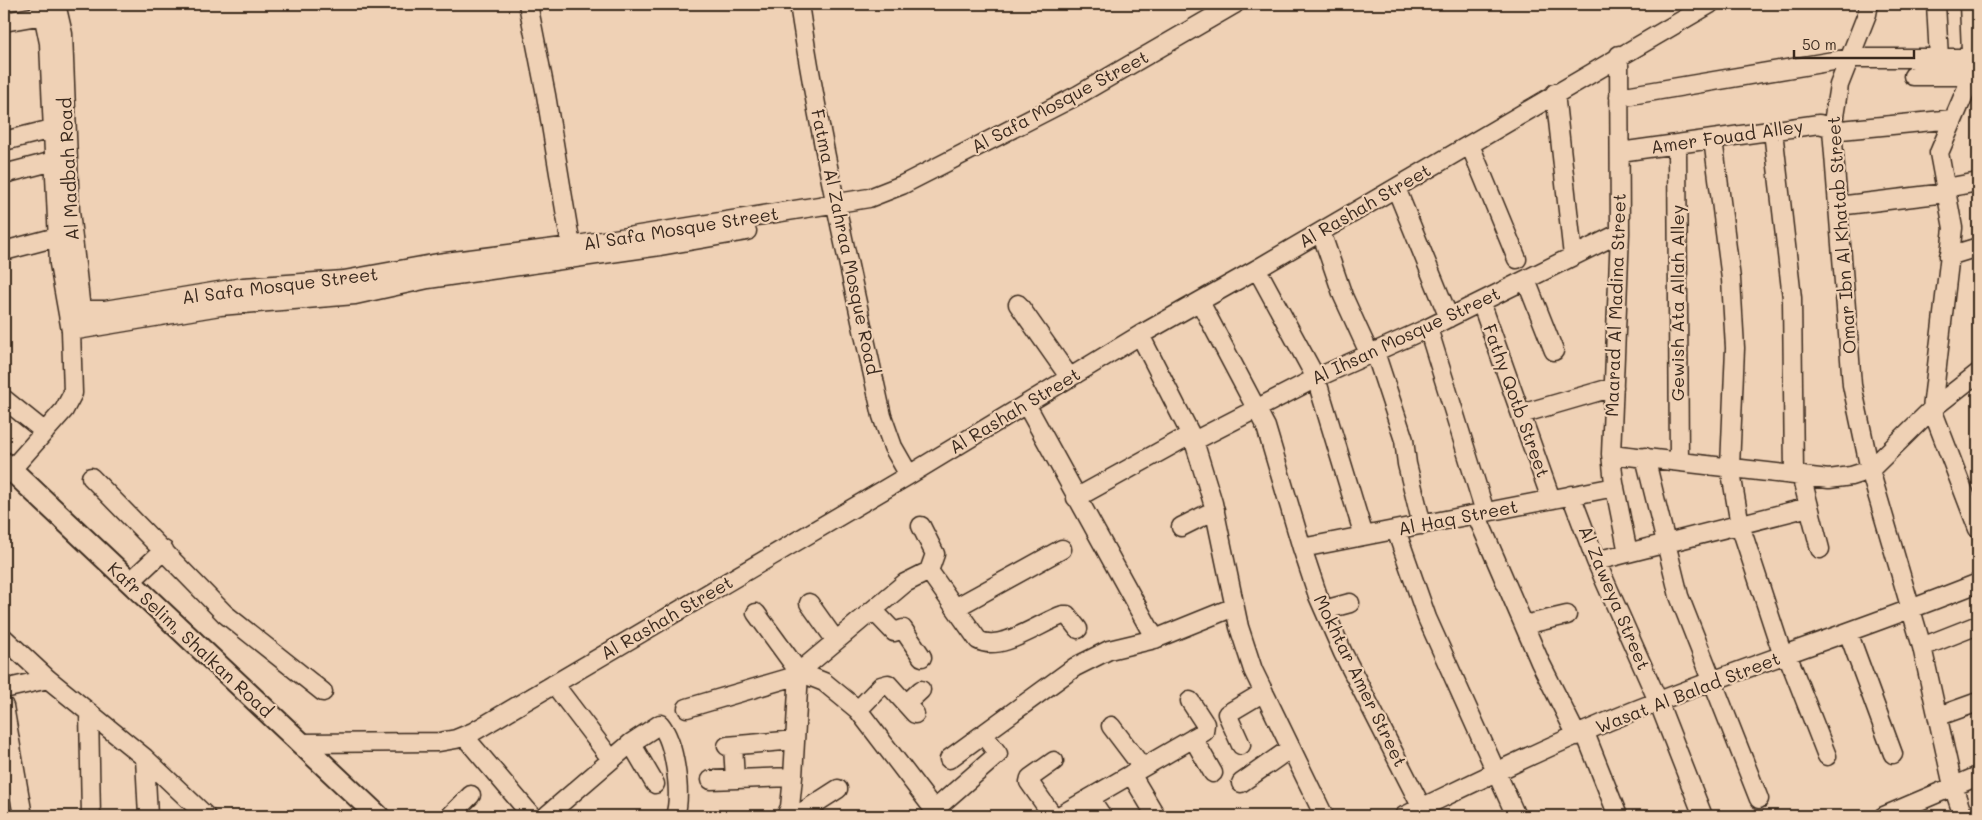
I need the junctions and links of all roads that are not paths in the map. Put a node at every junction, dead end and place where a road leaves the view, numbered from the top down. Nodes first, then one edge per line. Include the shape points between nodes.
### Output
1 (528, 4) edge
2 (800, 4) edge
3 (1235, 4) edge
4 (1710, 4) edge
5 (1869, 4) edge
6 (1936, 4) edge
7 (1969, 4) edge
8 (47, 7) edge
9 (4, 22) edge
10 (1619, 55) junction
11 (1850, 58) junction
12 (1939, 58) junction
13 (1971, 58) junction
14 (1913, 76) dead end
15 (1975, 76) edge
16 (1555, 93) junction
17 (1619, 97) junction
18 (1953, 119) junction
19 (1832, 128) junction
20 (52, 129) junction
21 (1773, 131) junction
22 (1713, 139) junction
23 (4, 141) edge
24 (1677, 144) junction
25 (1470, 145) junction
26 (1620, 152) junction
27 (54, 161) junction
28 (4, 174) edge
29 (1978, 182) edge
30 (1396, 188) junction
31 (1946, 190) junction
32 (1838, 206) junction
33 (837, 209) junction
34 (1320, 232) junction
35 (1620, 233) junction
36 (57, 237) junction
37 (571, 246) junction
38 (1978, 247) edge
39 (4, 251) edge
40 (1573, 256) junction
41 (1949, 256) junction
42 (1517, 259) dead end
43 (1257, 269) junction
44 (1526, 280) junction
45 (1200, 302) junction
46 (1481, 302) junction
47 (1018, 304) dead end
48 (81, 310) junction
49 (1449, 318) junction
50 (1428, 328) junction
51 (71, 331) junction
52 (1140, 335) junction
53 (1554, 351) dead end
54 (1372, 353) junction
55 (1978, 373) edge
56 (1070, 378) junction
57 (1316, 378) junction
58 (1614, 387) junction
59 (4, 399) edge
60 (1026, 404) junction
61 (1258, 409) junction
62 (1932, 409) junction
63 (1521, 414) junction
64 (45, 432) junction
65 (1192, 438) junction
66 (1611, 454) junction
67 (1646, 458) junction
68 (1679, 461) junction
69 (7, 466) edge
70 (1730, 467) junction
71 (1870, 470) junction
72 (910, 475) junction
73 (1798, 475) junction
74 (91, 477) dead end
75 (1615, 487) junction
76 (1571, 495) junction
77 (1076, 498) junction
78 (1551, 499) junction
79 (1809, 507) junction
80 (1215, 510) junction
81 (1480, 513) junction
82 (1422, 525) junction
83 (1740, 525) junction
84 (921, 526) dead end
85 (1181, 527) dead end
86 (1978, 529) edge
87 (1396, 530) junction
88 (1364, 536) junction
89 (1666, 544) junction
90 (1302, 548) junction
91 (1062, 549) dead end
92 (1820, 549) dead end
93 (164, 550) junction
94 (1628, 553) junction
95 (1596, 561) junction
96 (929, 571) junction
97 (130, 582) junction
98 (1978, 583) edge
99 (810, 603) dead end
100 (1350, 604) dead end
101 (1234, 607) junction
102 (955, 608) junction
103 (873, 610) junction
104 (1324, 610) junction
105 (1911, 610) junction
106 (756, 613) dead end
107 (1567, 615) dead end
108 (1524, 625) junction
109 (1978, 625) edge
110 (1078, 629) dead end
111 (1848, 632) junction
112 (4, 638) edge
113 (1155, 639) junction
114 (836, 641) junction
115 (1922, 647) junction
116 (1785, 655) junction
117 (922, 657) dead end
118 (800, 672) junction
119 (48, 679) junction
120 (1712, 682) junction
121 (554, 684) junction
122 (4, 689) edge
123 (921, 690) dead end
124 (323, 692) dead end
125 (1264, 692) junction
126 (1190, 701) dead end
127 (1658, 701) junction
128 (1978, 702) edge
129 (4, 706) edge
130 (687, 708) dead end
131 (858, 710) junction
132 (89, 712) junction
133 (1939, 716) junction
134 (1111, 726) dead end
135 (983, 734) junction
136 (1581, 734) junction
137 (464, 736) junction
138 (1193, 738) junction
139 (796, 740) junction
140 (299, 743) junction
141 (631, 743) junction
142 (1241, 745) dead end
143 (1291, 748) junction
144 (1893, 754) dead end
145 (1826, 756) dead end
146 (145, 758) junction
147 (611, 759) junction
148 (948, 759) dead end
149 (1054, 761) dead end
150 (1136, 771) junction
151 (1497, 771) junction
152 (1213, 774) dead end
153 (1978, 776) edge
154 (793, 777) junction
155 (735, 779) junction
156 (711, 780) dead end
157 (1241, 783) dead end
158 (655, 784) dead end
159 (1953, 786) junction
160 (838, 789) dead end
161 (471, 795) dead end
162 (1090, 798) junction
163 (1759, 799) dead end
164 (1415, 813) edge
165 (935, 814) edge
166 (1890, 815) edge
167 (22, 816) edge
168 (90, 816) edge
169 (148, 816) edge
170 (206, 816) edge
171 (378, 816) edge
172 (450, 816) edge
173 (532, 816) edge
174 (546, 816) edge
175 (675, 816) edge
176 (786, 816) edge
177 (796, 816) edge
178 (1053, 816) edge
179 (1059, 816) edge
180 (1102, 816) edge
181 (1156, 816) edge
182 (1324, 816) edge
183 (1516, 816) edge
184 (1618, 816) edge
185 (1703, 816) edge
186 (1962, 816) edge

1 - 37 street
2 - 33 street, Fatma Al Zahraa Mosque Road
3 - 33 street, Al Safa Mosque Street via 1078,94 902,185
4 - 10 street, Al Rashah Street
5 - 11 street, Omar Ibn Al Khatab Street
6 - 12 street
7 - 13 street
8 - 9 street
8 - 20 street, Al Madbah Road
8 - 48 street, Al Madbah Road via 63,34 70,212
10 - 16 street, Al Rashah Street
10 - 17 street, Maarad Al Madina Street
11 - 12 street
11 - 17 street
11 - 19 street, Omar Ibn Al Khatab Street via 1839,86
12 - 13 street
13 - 15 street
14 - 15 street
15 - 18 street
16 - 25 street, Al Rashah Street
16 - 40 street
17 - 26 street, Maarad Al Madina Street
18 - 19 street, Amer Fouad Alley via 1841,130
18 - 31 street via 1939,153
19 - 21 street, Amer Fouad Alley via 1819,124
19 - 32 street, Omar Ibn Al Khatab Street
20 - 23 street
20 - 27 street, Al Madbah Road
21 - 22 street, Amer Fouad Alley
21 - 73 street via 1793,314
22 - 24 street, Amer Fouad Alley
22 - 70 street via 1731,279 1735,348
24 - 26 street, Amer Fouad Alley
24 - 68 street, Gewish Ata Allah Alley
25 - 30 street, Al Rashah Street
25 - 42 street
26 - 35 street, Maarad Al Madina Street
27 - 28 street
27 - 36 street, Al Madbah Road
29 - 31 street
30 - 34 street, Al Rashah Street
30 - 49 street
31 - 32 street
31 - 41 street via 1953,228
32 - 71 street, Omar Ibn Al Khatab Street via 1852,385
33 - 37 street, Al Safa Mosque Street
33 - 51 street, Al Safa Mosque Street via 660,246 428,279 355,295 220,306
33 - 72 street, Fatma Al Zahraa Mosque Road via 882,416 893,447
34 - 43 street, Al Rashah Street
34 - 54 street via 1342,296
35 - 40 street, Al Ihsan Mosque Street
35 - 58 street, Maarad Al Madina Street
36 - 39 street
36 - 51 street, Al Madbah Road
37 - 48 street, Al Safa Mosque Street via 438,263 344,280 243,287 105,310
38 - 41 street
40 - 44 street, Al Ihsan Mosque Street
41 - 62 street
43 - 45 street, Al Rashah Street
43 - 57 street
44 - 46 street, Al Ihsan Mosque Street
44 - 53 street
45 - 52 street, Al Rashah Street
45 - 61 street, Mokhtar Amer Street
46 - 49 street, Al Ihsan Mosque Street
46 - 63 street, Fathy Qotb Street
47 - 56 street
48 - 51 street, Al Madbah Road
49 - 50 street, Al Ihsan Mosque Street
50 - 54 street, Al Ihsan Mosque Street
50 - 81 street
51 - 64 street, Al Madbah Road via 73,393 64,410
52 - 56 street, Al Rashah Street
52 - 65 street
54 - 57 street, Al Ihsan Mosque Street
54 - 82 street via 1404,440
55 - 62 street
56 - 60 street, Al Rashah Street
57 - 61 street, Al Ihsan Mosque Street
57 - 88 street
58 - 63 street
58 - 66 street, Maarad Al Madina Street
59 - 64 street
60 - 72 street, Al Rashah Street
60 - 77 street
61 - 65 street, Al Ihsan Mosque Street
61 - 90 street, Mokhtar Amer Street via 1268,432
62 - 71 street
62 - 86 street
63 - 78 street, Fathy Qotb Street
64 - 69 street, Al Madbah Road
65 - 77 street, Al Ihsan Mosque Street
65 - 80 street
66 - 67 street
66 - 75 street, Maarad Al Madina Street
67 - 68 street
67 - 89 street
68 - 70 street
69 - 97 street, Kafr Selim, Shalkan Road
70 - 73 street
70 - 83 street
71 - 73 street via 1829,478
71 - 105 street, Omar Ibn Al Khatab Street
72 - 121 street, Al Rashah Street
73 - 79 street
74 - 93 street
75 - 76 street, Al Haq Street
75 - 94 street, Maarad Al Madina Street
76 - 78 street, Al Haq Street
76 - 95 street, Al Zaweya Street
77 - 113 street
78 - 81 street, Al Haq Street
79 - 83 street
79 - 92 street
80 - 85 street
80 - 101 street
81 - 82 street, Al Haq Street
81 - 108 street
82 - 87 street, Al Haq Street
83 - 89 street
83 - 116 street
84 - 96 street via 935,554
87 - 88 street, Al Haq Street
87 - 151 street via 1427,618
88 - 90 street, Al Haq Street
89 - 94 street
89 - 120 street via 1679,596
90 - 104 street, Mokhtar Amer Street
91 - 102 street
93 - 97 street
93 - 124 street via 225,614
94 - 95 street
95 - 127 street, Al Zaweya Street
96 - 102 street
96 - 103 street via 904,583
97 - 140 street, Kafr Selim, Shalkan Road
98 - 105 street, Wasat Al Balad Street
99 - 114 street
100 - 104 street
101 - 113 street
101 - 125 street via 1253,670
102 - 110 street via 978,640 989,644 1063,615 1067,615
103 - 114 street
103 - 117 street via 894,632 903,629
104 - 164 street, Mokhtar Amer Street
105 - 111 street, Wasat Al Balad Street
105 - 115 street, Omar Ibn Al Khatab Street
106 - 118 street
107 - 108 street
108 - 136 street
109 - 115 street
111 - 116 street, Wasat Al Balad Street
111 - 144 street
112 - 119 street
113 - 135 street via 1109,650 1083,662
114 - 118 street
115 - 133 street, Omar Ibn Al Khatab Street
116 - 120 street, Wasat Al Balad Street
116 - 145 street
118 - 130 street via 773,684
118 - 131 street via 824,682
118 - 139 street
119 - 122 street
119 - 132 street
120 - 127 street, Wasat Al Balad Street
120 - 163 street
121 - 137 street, Al Rashah Street
121 - 147 street
123 - 131 street via 910,709 886,684
125 - 142 street via 1227,714
125 - 143 street
126 - 138 street via 1205,727 1204,732
127 - 136 street, Wasat Al Balad Street
127 - 185 street, Al Zaweya Street
128 - 133 street
129 - 167 street
131 - 165 street
132 - 146 street
132 - 168 street
133 - 159 street, Omar Ibn Al Khatab Street
134 - 150 street
135 - 148 street
135 - 165 street via 998,754
136 - 151 street, Wasat Al Balad Street
136 - 184 street
137 - 140 street, Al Rashah Street via 439,742
137 - 173 street
138 - 150 street
138 - 152 street
139 - 154 street
139 - 155 street via 730,746
140 - 171 street, Kafr Selim, Shalkan Road
141 - 147 street
141 - 158 street
141 - 175 street via 657,725 662,726 676,776
143 - 157 street
143 - 182 street
146 - 169 street
146 - 170 street
147 - 174 street
149 - 178 street via 1029,782
150 - 162 street
150 - 181 street
151 - 164 street, Wasat Al Balad Street
151 - 183 street
153 - 159 street
154 - 155 street
154 - 176 street
155 - 156 street
159 - 166 street
159 - 186 street, Omar Ibn Al Khatab Street
160 - 177 street
161 - 172 street
162 - 179 street
162 - 180 street

